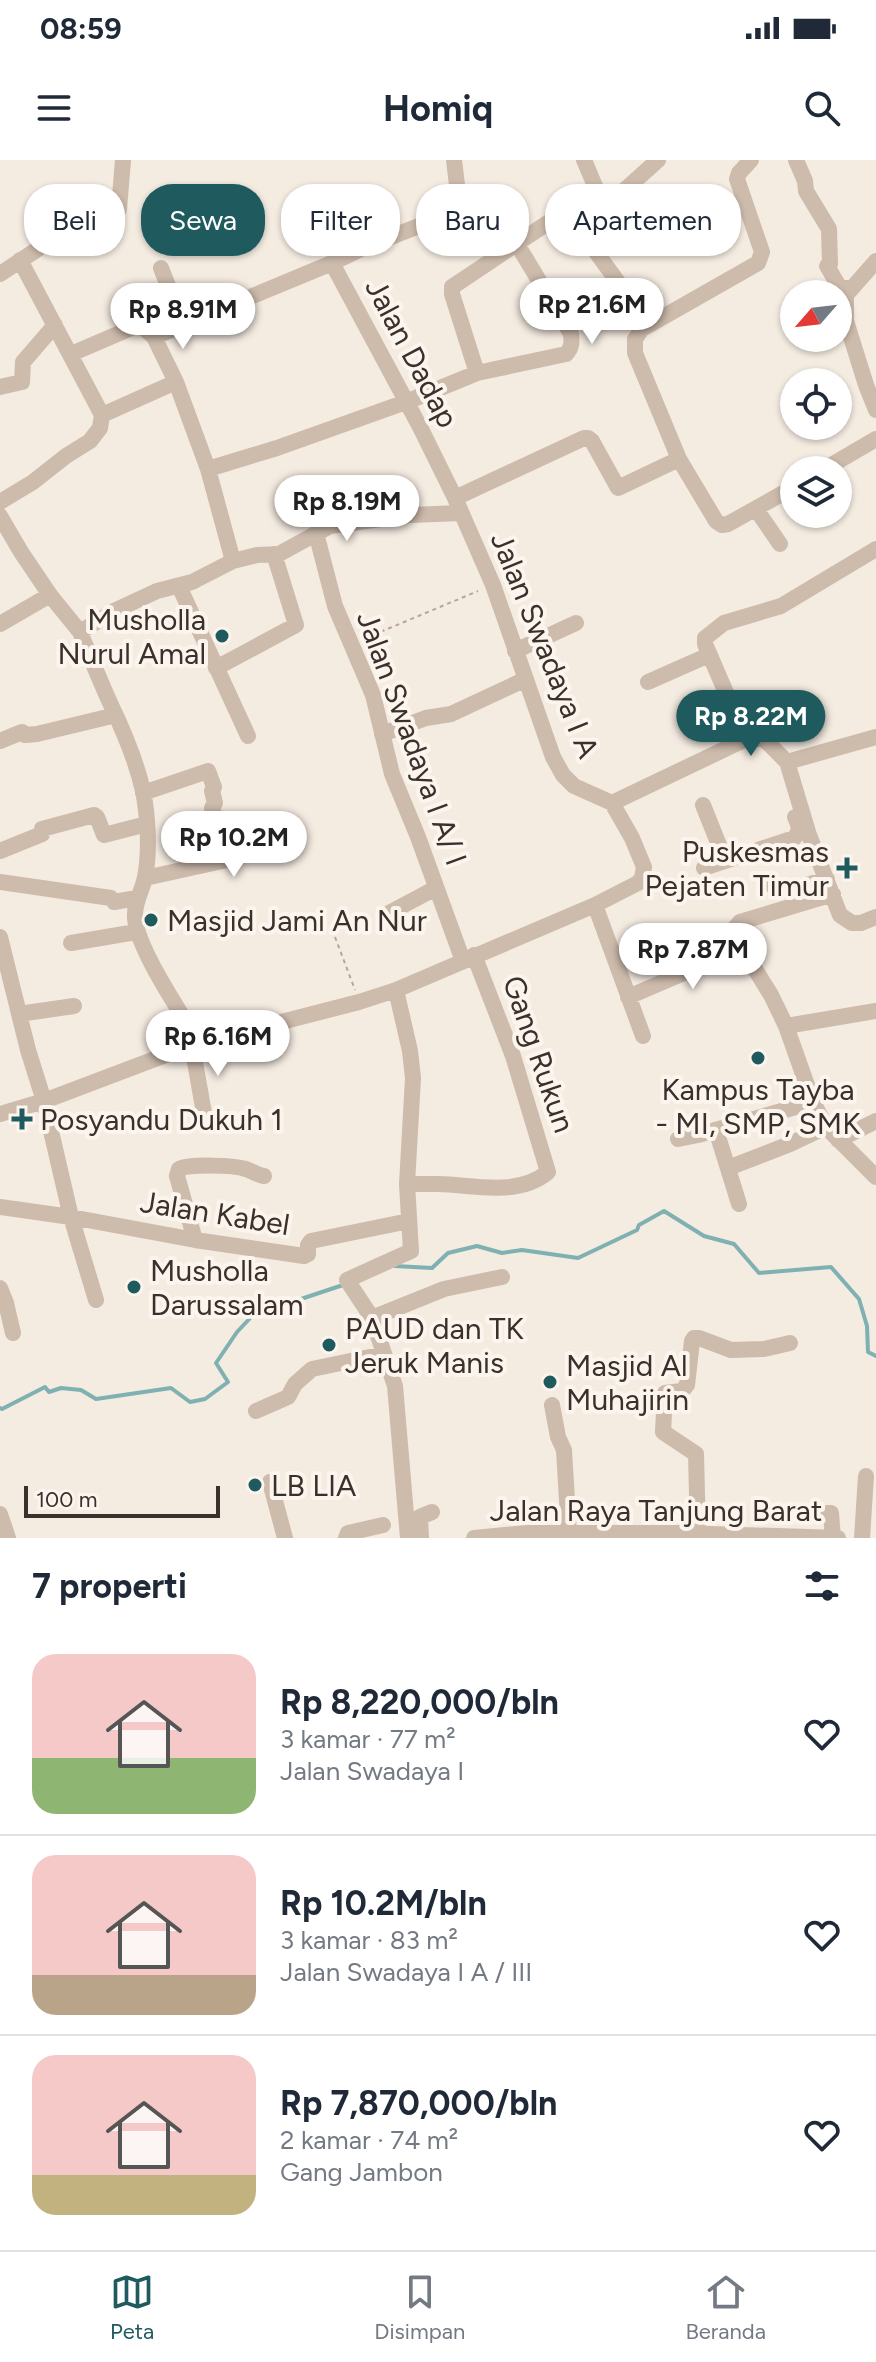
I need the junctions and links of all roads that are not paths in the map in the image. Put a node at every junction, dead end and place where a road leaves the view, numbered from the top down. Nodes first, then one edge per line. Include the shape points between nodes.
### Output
1 (123, 160) edge
2 (454, 160) edge
3 (584, 160) edge
4 (658, 160) edge
5 (751, 160) edge
6 (796, 160) edge
7 (457, 184) edge
8 (594, 184) edge
9 (631, 184) edge
10 (416, 227) edge
11 (498, 256) edge
12 (524, 256) edge
13 (599, 256) edge
14 (495, 258) joint
15 (20, 260) junction
16 (876, 261) edge
17 (332, 263) junction
18 (161, 268) dead end
19 (0, 274) edge
20 (835, 280) edge
21 (852, 286) edge
22 (183, 324) junction
23 (55, 325) junction
24 (642, 329) junction
25 (154, 337) junction
26 (852, 340) edge
27 (71, 354) junction
28 (477, 373) junction
29 (176, 382) junction
30 (0, 387) edge
31 (406, 402) junction
32 (876, 410) edge
33 (102, 415) junction
34 (876, 439) edge
35 (847, 456) edge
36 (679, 459) junction
37 (208, 469) junction
38 (780, 495) edge
39 (0, 502) edge
40 (458, 506) junction
41 (756, 509) junction
42 (0, 516) edge
43 (316, 533) junction
44 (780, 544) dead end
45 (876, 549) edge
46 (274, 554) junction
47 (233, 561) junction
48 (179, 586) junction
49 (50, 595) junction
50 (576, 623) dead end
51 (0, 624) edge
52 (80, 632) junction
53 (515, 651) junction
54 (709, 655) junction
55 (216, 668) junction
56 (526, 679) junction
57 (648, 682) dead end
58 (116, 715) junction
59 (382, 734) junction
60 (248, 736) dead end
61 (876, 737) edge
62 (746, 739) junction
63 (0, 741) edge
64 (787, 762) junction
65 (793, 782) junction
66 (143, 793) junction
67 (612, 803) junction
68 (703, 805) dead end
69 (147, 824) junction
70 (0, 851) edge
71 (725, 860) junction
72 (704, 868) dead end
73 (145, 878) junction
74 (0, 882) edge
75 (773, 886) dead end
76 (830, 886) junction
77 (436, 888) junction
78 (137, 898) junction
79 (595, 905) junction
80 (389, 913) dead end
81 (876, 917) edge
82 (136, 932) junction
83 (0, 937) edge
84 (71, 943) dead end
85 (742, 948) junction
86 (468, 958) junction
87 (396, 990) junction
88 (628, 997) junction
89 (74, 1006) dead end
90 (876, 1011) edge
91 (19, 1014) junction
92 (786, 1026) junction
93 (643, 1036) dead end
94 (196, 1044) junction
95 (44, 1101) junction
96 (813, 1102) junction
97 (0, 1114) edge
98 (205, 1119) dead end
99 (876, 1121) edge
100 (716, 1130) junction
101 (832, 1134) junction
102 (678, 1139) dead end
103 (728, 1168) junction
104 (264, 1176) dead end
105 (876, 1177) edge
106 (407, 1184) junction
107 (739, 1204) dead end
108 (0, 1207) edge
109 (71, 1217) junction
110 (409, 1221) junction
111 (195, 1240) junction
112 (502, 1277) dead end
113 (0, 1288) edge
114 (96, 1300) dead end
115 (372, 1318) junction
116 (13, 1333) dead end
117 (790, 1343) dead end
118 (384, 1354) junction
119 (552, 1405) dead end
120 (256, 1411) dead end
121 (866, 1476) dead end
122 (270, 1482) dead end
123 (432, 1512) dead end
124 (0, 1514) edge
125 (801, 1514) dead end
126 (383, 1525) dead end
127 (569, 1534) junction
128 (698, 1534) junction
129 (528, 1536) edge
130 (626, 1536) edge
131 (678, 1536) edge
132 (770, 1536) edge
133 (8, 1538) edge
134 (285, 1538) edge
135 (346, 1538) edge
136 (408, 1538) edge
137 (421, 1538) edge
138 (484, 1538) edge
139 (836, 1538) edge
140 (862, 1538) edge

1 - 15 street via 119,209
2 - 7 street
3 - 8 street
4 - 9 street
5 - 24 street via 737,179 762,252 758,263
6 - 20 street via 806,191 829,229 827,266
10 - 17 street
11 - 14 street
12 - 28 street via 571,334 570,350
13 - 24 street via 633,303
14 - 28 street via 451,290
15 - 19 street
15 - 23 street
16 - 21 street
17 - 22 street
17 - 31 street, Jalan Dadap
18 - 22 street
22 - 25 street
23 - 27 street
23 - 30 street via 23,362 23,381
24 - 36 street via 635,353
25 - 27 street via 141,326 134,327
25 - 29 street
26 - 32 street
27 - 33 street
28 - 31 street
29 - 33 street
29 - 37 street
31 - 37 street
31 - 40 street, Jalan Dadap
33 - 39 street via 90,441
34 - 35 street
36 - 40 street via 618,488 592,441 584,438
36 - 41 street via 722,525
37 - 47 street
38 - 41 street
40 - 43 street, Jalan Swadaya I A via 330,526
40 - 53 street, Jalan Swadaya I A
41 - 44 street
42 - 49 street
43 - 46 street, Jalan Swadaya I A
43 - 59 street, Jalan Swadaya I A/ I via 335,606 373,695
45 - 54 street via 781,606 724,623 705,638
46 - 47 street, Jalan Swadaya I A
46 - 55 street via 296,625
47 - 48 street, Jalan Swadaya I A
48 - 52 street, Jalan Swadaya I A via 157,591
48 - 55 street
49 - 51 street
49 - 52 street
50 - 53 street
52 - 58 street
53 - 56 street, Jalan Swadaya I A
54 - 57 street
54 - 62 street
55 - 60 street
56 - 59 street via 451,714
56 - 67 street, Jalan Swadaya I A via 563,775 574,786
58 - 63 street
58 - 66 street
59 - 77 street, Jalan Swadaya I A/ I
61 - 64 street
62 - 64 street via 764,739
62 - 67 street
64 - 65 street
65 - 71 street via 786,789 798,834
65 - 76 street
66 - 69 street
66 - 73 street via 207,771 214,787 212,808 230,858
67 - 79 street via 644,873 638,883
68 - 71 street
69 - 70 street via 104,835 94,815 42,829 42,834
69 - 73 street
71 - 72 street
73 - 78 street
74 - 78 street via 114,902
75 - 76 street via 787,891
76 - 81 street via 845,920 861,923
76 - 85 street via 740,922 734,929
77 - 80 street
77 - 86 street, Jalan Swadaya I A/ I
78 - 82 street
79 - 86 street
79 - 88 street
82 - 84 street
82 - 94 street
83 - 91 street
85 - 88 street
85 - 92 street
86 - 87 street
86 - 106 street, Gang Rukun via 513,1056 548,1172 530,1183 483,1188
87 - 94 street
87 - 106 street via 413,1078
88 - 93 street
89 - 91 street
90 - 92 street
91 - 95 street
92 - 96 street
94 - 95 street
94 - 98 street
95 - 97 street
95 - 109 street
96 - 100 street
96 - 101 street
99 - 101 street
100 - 102 street
100 - 103 street
101 - 103 street
101 - 105 street
103 - 107 street
104 - 111 street via 204,1165 179,1169
106 - 110 street
108 - 109 street, Jalan Kabel
109 - 111 street, Jalan Kabel
109 - 114 street
110 - 111 street, Jalan Kabel via 311,1241 304,1256
110 - 115 street via 410,1252 350,1277 349,1285
112 - 115 street via 444,1289
113 - 116 street
115 - 118 street
117 - 128 street via 731,1350 694,1338 687,1385 665,1393 663,1432 696,1454
118 - 120 street via 312,1369 288,1397
118 - 136 street via 395,1386
119 - 127 street via 564,1450
121 - 140 street
122 - 134 street
123 - 137 street via 419,1518
124 - 133 street
125 - 139 street via 831,1513
126 - 135 street via 348,1533
127 - 129 street, Jalan Raya Tanjung Barat
127 - 130 street, Jalan Raya Tanjung Barat
128 - 131 street, Jalan Raya Tanjung Barat
128 - 132 street, Jalan Raya Tanjung Barat
129 - 138 street, Jalan Raya Tanjung Barat
130 - 131 street, Jalan Raya Tanjung Barat
132 - 139 street, Jalan Raya Tanjung Barat

